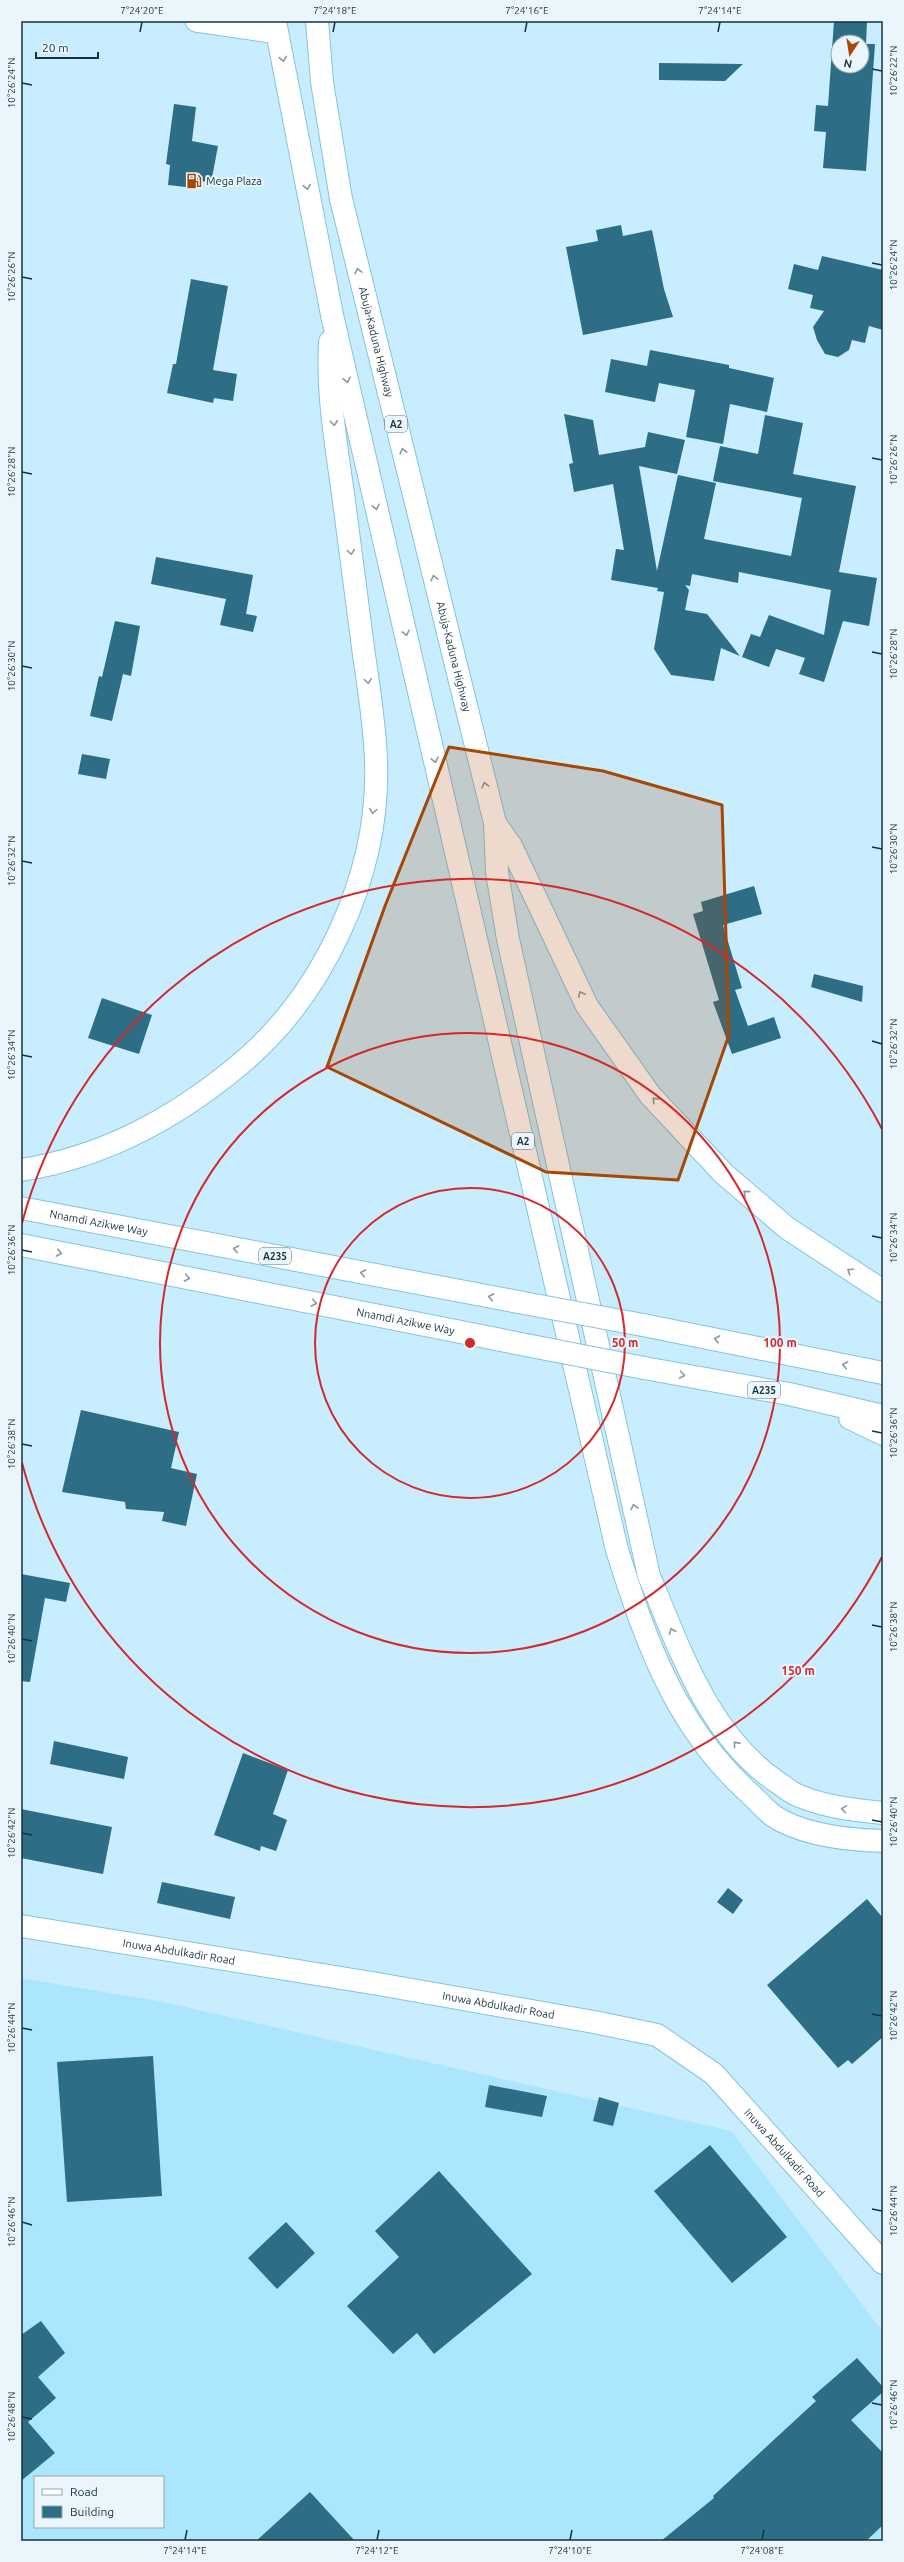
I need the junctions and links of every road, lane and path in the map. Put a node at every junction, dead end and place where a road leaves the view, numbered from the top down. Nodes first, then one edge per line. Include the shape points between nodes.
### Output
1 (196, 21) edge
2 (317, 21) edge
3 (276, 27) edge
4 (332, 315) junction
5 (495, 823) junction
6 (21, 1170) edge
7 (21, 1208) edge
8 (21, 1245) edge
9 (883, 1291) edge
10 (883, 1373) edge
11 (789, 1394) junction
12 (883, 1416) edge
13 (883, 1434) edge
14 (883, 1813) edge
15 (883, 1841) edge
16 (21, 1926) edge
17 (883, 2263) edge

1 - 3 street
5 -> 2 main road, Abuja-Kaduna Highway / A2 via 341,199 322,82
3 -> 4 main road, A2
4 -> 6 main road via 329,363 336,441 376,762 374,805 366,853 336,944 287,1018 257,1050 177,1113 94,1152
4 -> 15 main road, A2 via 617,1550 636,1611 656,1664 678,1704 705,1747 742,1787 773,1815 809,1831 848,1840
9 -> 5 main road, A2 via 787,1228 724,1174 650,1095 587,1006 511,846
14 -> 5 main road via 842,1809 796,1795 755,1767 722,1726 688,1668 649,1576 508,939 497,872
10 -> 7 main road, Nnamdi Azikwe Way / A235, bridge via 643,1325
8 -> 11 main road, Nnamdi Azikwe Way / A235, bridge via 644,1368
11 - 12 main road, Nnamdi Azikwe Way / A235
11 - 13 main road
16 - 17 main road, Inuwa Abdulkadir Road via 386,1985 657,2035 714,2074

